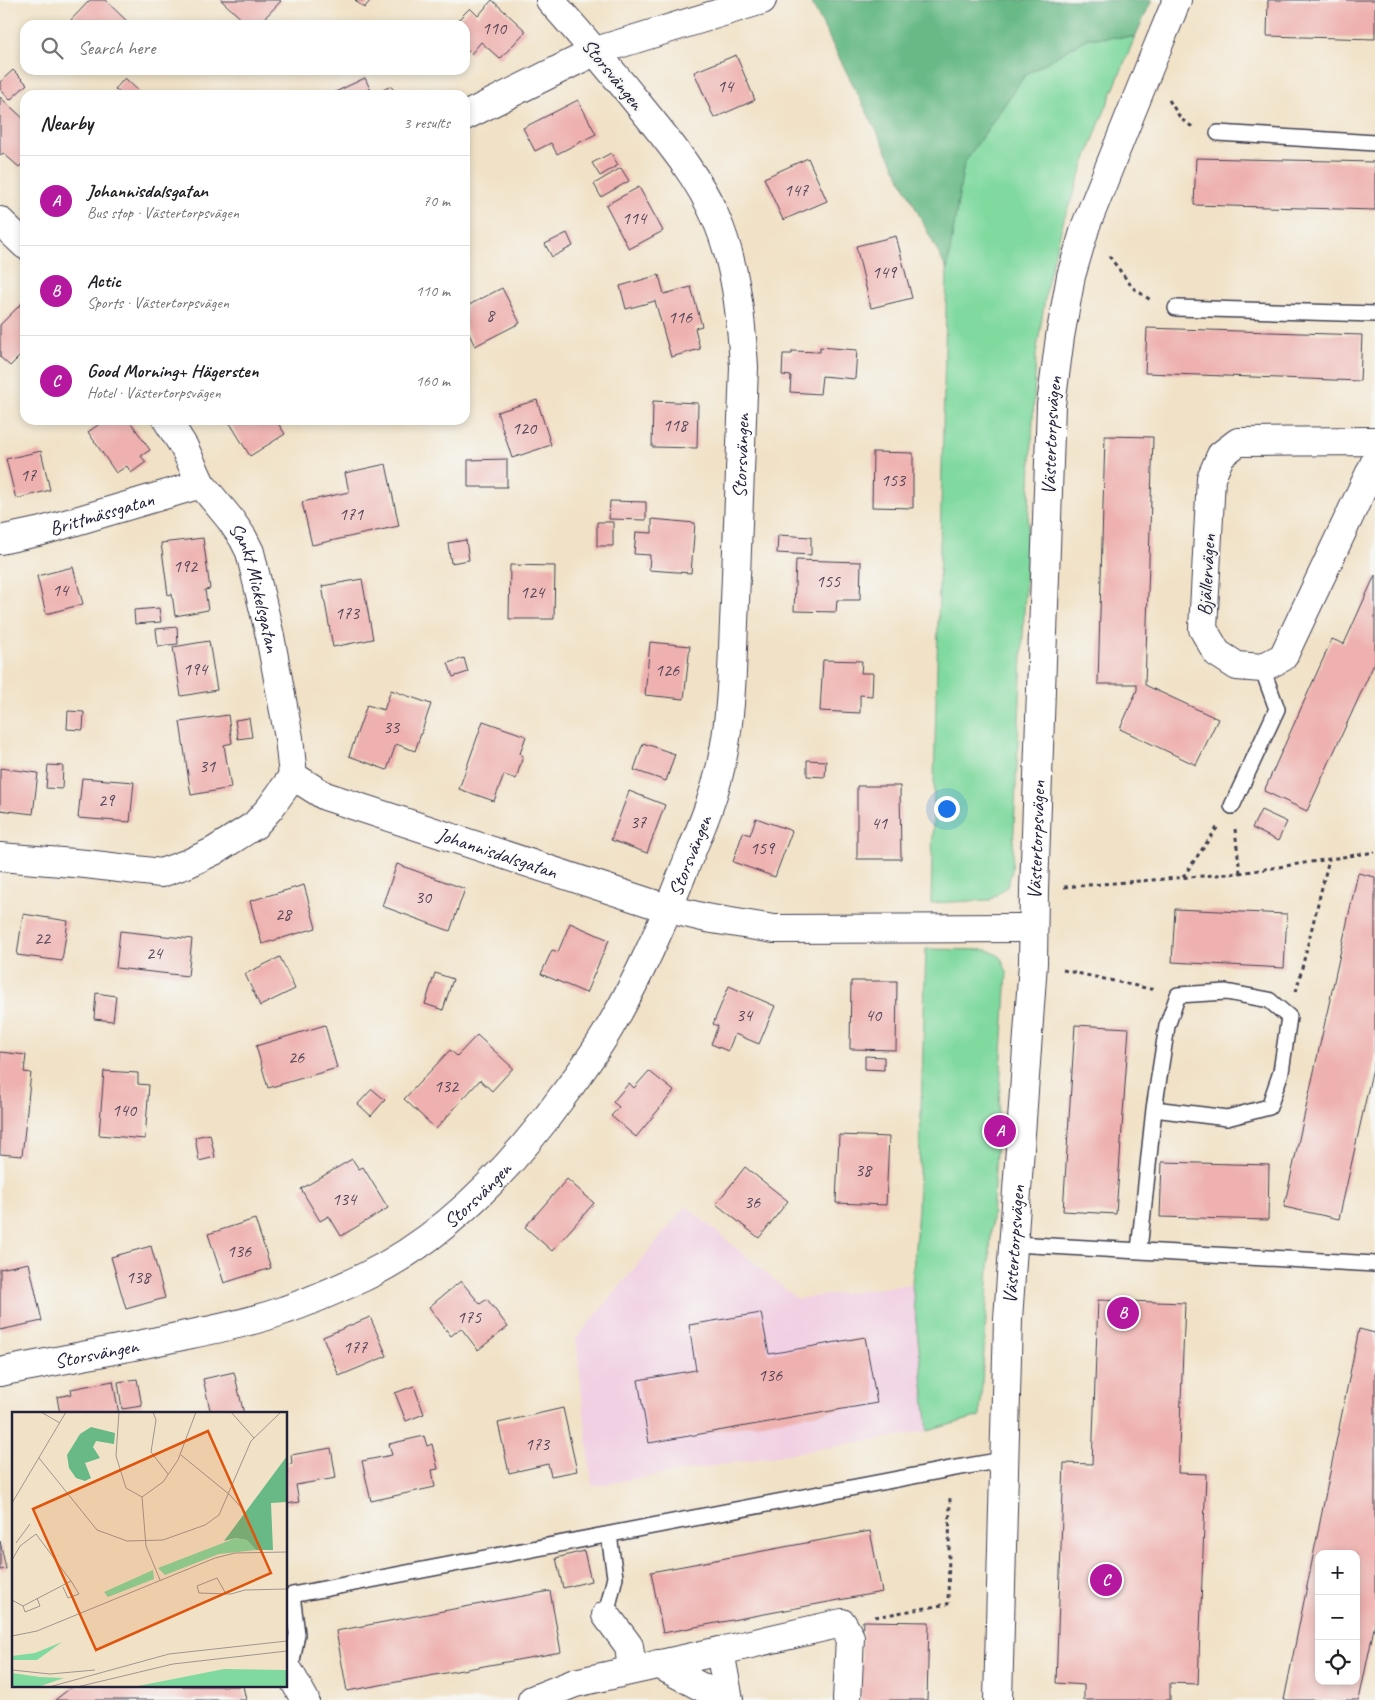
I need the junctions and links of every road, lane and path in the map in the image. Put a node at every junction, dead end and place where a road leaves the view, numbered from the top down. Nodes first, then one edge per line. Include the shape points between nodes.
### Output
1 (550, 0) edge
2 (762, 0) edge
3 (1178, 0) edge
4 (596, 51) junction
5 (1149, 68) junction
6 (470, 114) edge
7 (1218, 133) joint
8 (1375, 142) edge
9 (0, 221) edge
10 (1086, 225) junction
11 (20, 240) edge
12 (1176, 308) joint
13 (1375, 314) edge
14 (170, 425) edge
15 (1375, 441) edge
16 (1375, 462) edge
17 (201, 484) junction
18 (0, 540) edge
19 (1262, 668) junction
20 (292, 776) junction
21 (1232, 806) junction
22 (1375, 852) edge
23 (0, 857) edge
24 (1329, 859) junction
25 (1240, 873) junction
26 (1183, 877) junction
27 (1034, 890) junction
28 (669, 909) junction
29 (1034, 928) junction
30 (1033, 963) junction
31 (1178, 994) junction
32 (1289, 1017) junction
33 (1154, 1109) junction
34 (1014, 1244) junction
35 (1139, 1250) junction
36 (1375, 1264) edge
37 (0, 1372) edge
38 (1003, 1460) junction
39 (950, 1468) junction
40 (609, 1535) junction
41 (606, 1615) joint
42 (842, 1623) junction
43 (720, 1651) junction
44 (645, 1667) junction
45 (290, 1673) joint
46 (304, 1700) edge
47 (532, 1700) edge
48 (727, 1700) edge
49 (847, 1700) edge
50 (998, 1700) edge

1 - 4 street, Storsvängen
2 - 4 street
3 - 5 street, Västertorpsvägen
4 - 6 street
4 - 28 street, Storsvängen via 679,155 715,215 728,250 742,325 744,367 728,724 722,763 710,804
5 - 7 path via 1181,119 1192,128
5 - 10 street, Västertorpsvägen
7 - 8 lane
9 - 11 street
10 - 12 path via 1133,288 1152,301
10 - 27 street, Västertorpsvägen via 1071,276 1051,405
12 - 13 lane
14 - 17 street, Sankt Mickelsgatan
15 - 19 street, Bjällervägen via 1238,442 1221,456 1210,478 1204,629 1217,653 1237,666
16 - 19 street via 1282,657
17 - 18 street, Brittmässgatan via 42,531
17 - 20 street, Sankt Mickelsgatan via 239,532 250,552 289,738
19 - 21 lane via 1277,708
20 - 23 street via 256,825 214,851 161,873
20 - 28 street, Johannisdalsgatan via 325,796
21 - 25 path
21 - 26 path
22 - 24 path
24 - 25 path
24 - 32 path
25 - 26 path
26 - 27 path
27 - 29 street, Västertorpsvägen
28 - 29 street, Johannisdalsgatan via 774,929
28 - 37 street, Storsvängen via 612,1023 547,1117 476,1198 399,1258 335,1290 230,1326
29 - 30 street, Västertorpsvägen
30 - 31 path
30 - 34 street, Västertorpsvägen
31 - 32 lane via 1226,992 1269,1000
31 - 33 lane via 1167,1026
32 - 33 lane via 1282,1072 1269,1107 1227,1118
33 - 35 lane
34 - 35 lane
34 - 38 street, Västertorpsvägen
35 - 36 lane
38 - 39 lane
38 - 50 street, Västertorpsvägen
39 - 40 lane
39 - 42 path via 948,1604
40 - 41 lane via 615,1577
40 - 45 lane via 292,1595 297,1634
41 - 44 street
42 - 43 street
42 - 49 street via 850,1637
43 - 44 street
43 - 48 street
44 - 47 street via 575,1683
44 - 48 street
45 - 46 street

